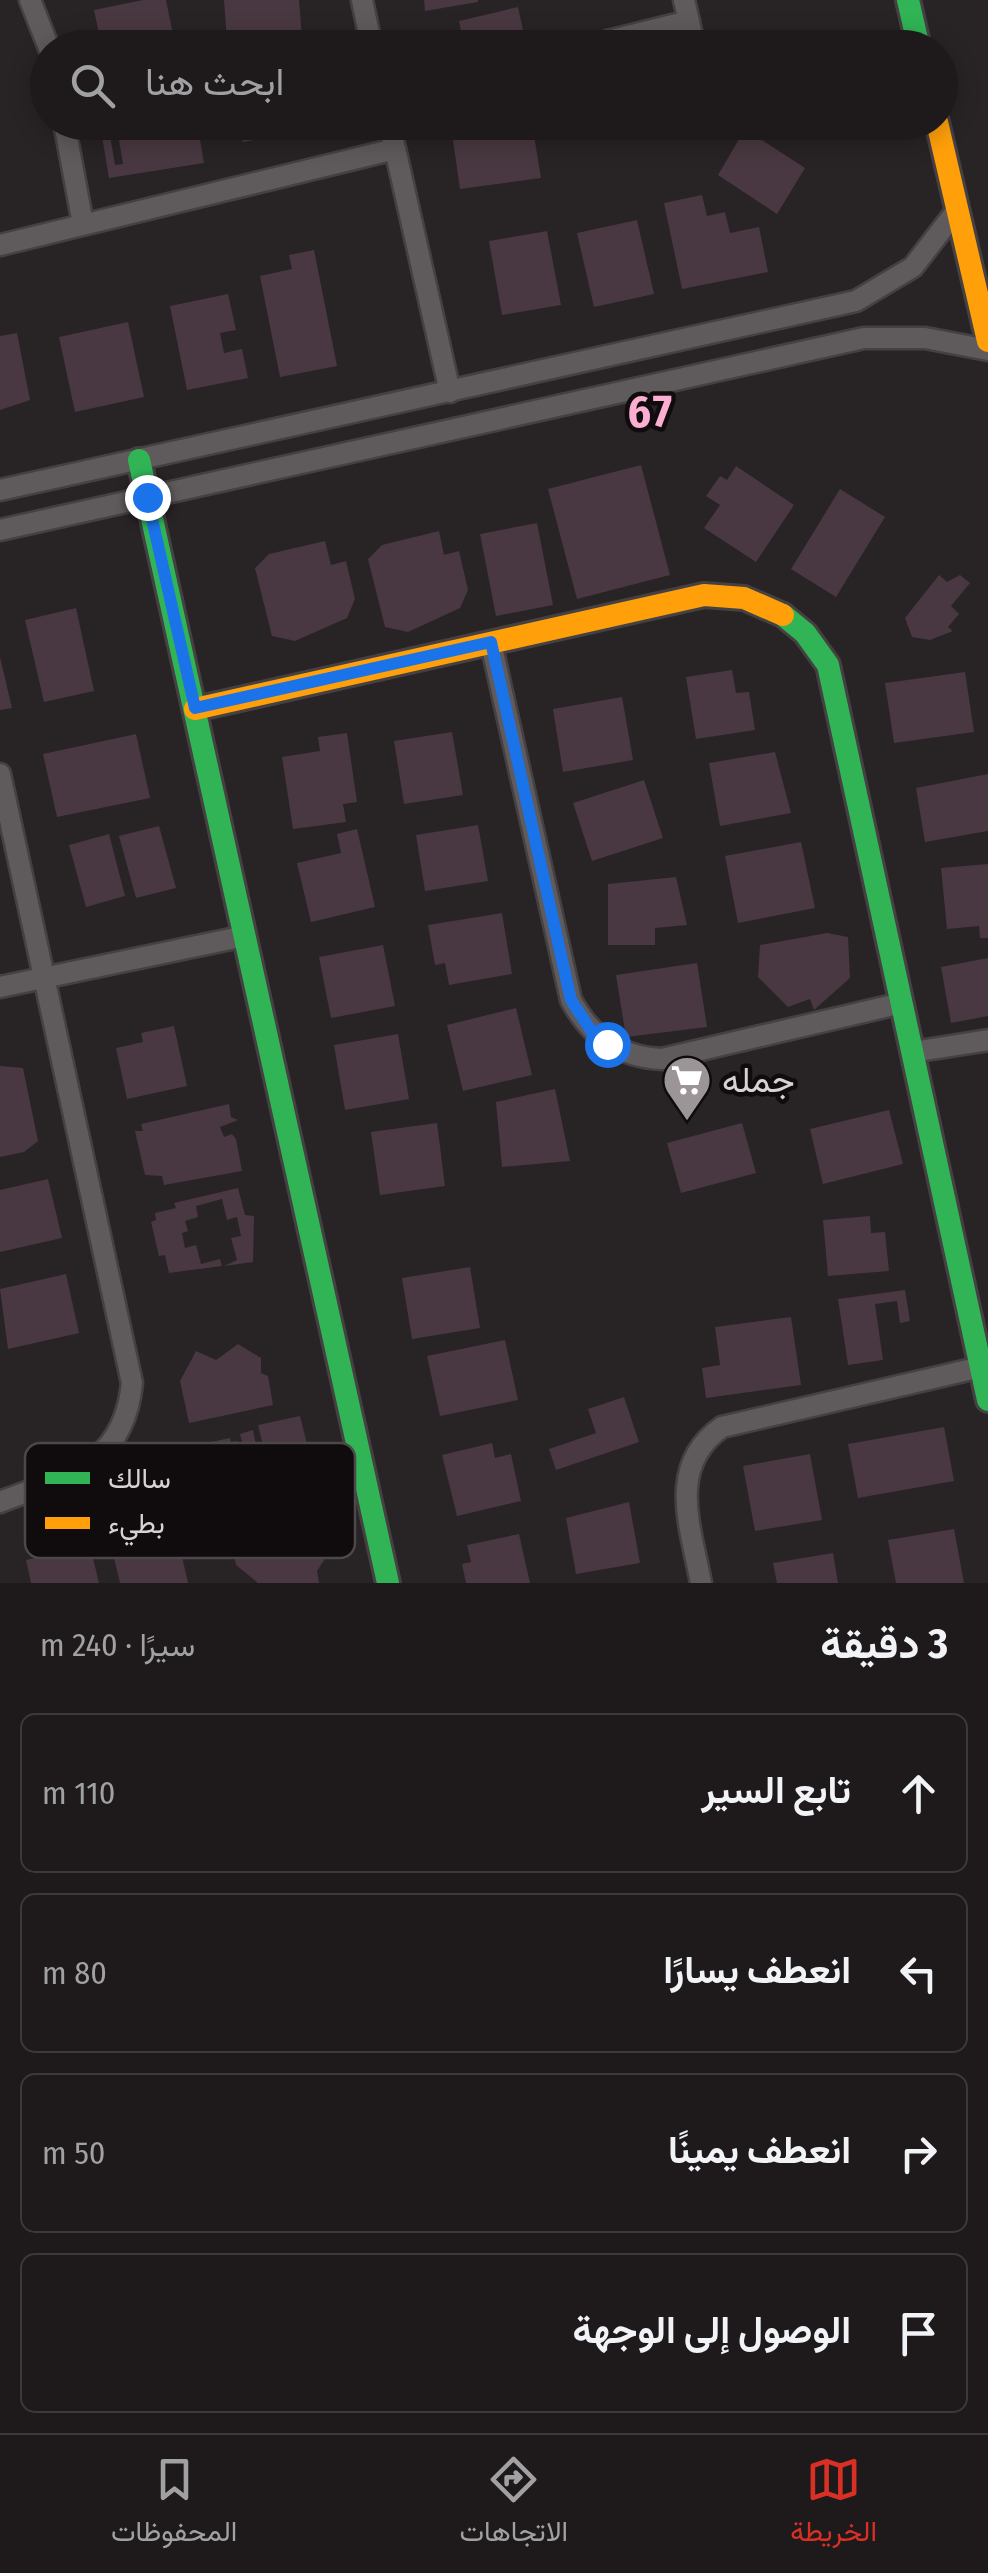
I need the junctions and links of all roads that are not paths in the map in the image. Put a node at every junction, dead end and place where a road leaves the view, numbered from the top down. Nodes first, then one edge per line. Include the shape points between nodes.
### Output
1 (30, 0) edge
2 (362, 0) edge
3 (684, 0) edge
4 (908, 0) edge
5 (689, 21) junction
6 (42, 30) edge
7 (368, 30) edge
8 (651, 30) edge
9 (691, 30) edge
10 (915, 30) edge
11 (67, 140) edge
12 (393, 140) edge
13 (940, 140) edge
14 (395, 148) junction
15 (957, 210) junction
16 (83, 224) junction
17 (0, 244) edge
18 (988, 341) edge
19 (673, 344) junction
20 (988, 350) edge
21 (685, 377) junction
22 (450, 392) junction
23 (139, 460) junction
24 (0, 490) edge
25 (147, 497) junction
26 (0, 530) edge
27 (491, 642) junction
28 (195, 708) junction
29 (0, 774) edge
30 (246, 936) junction
31 (45, 977) junction
32 (0, 988) edge
33 (902, 1004) junction
34 (988, 1040) edge
35 (913, 1052) junction
36 (981, 1366) junction
37 (988, 1400) edge
38 (111, 1443) edge
39 (25, 1492) edge
40 (0, 1502) edge
41 (388, 1583) edge
42 (702, 1583) edge

1 - 6 street
2 - 7 street
3 - 5 street
4 - 10 street
5 - 8 street
5 - 9 street
11 - 16 street
12 - 14 street
13 - 15 street
14 - 16 street
14 - 22 street
15 - 18 street
15 - 19 street via 912,267 856,301
16 - 17 street
19 - 21 street
19 - 22 street
20 - 21 street via 925,338 864,338
21 - 25 street
22 - 23 street
23 - 24 street
23 - 25 street
25 - 26 street
25 - 28 street
27 - 28 street
27 - 33 street via 704,595 735,594 791,617 828,665
27 - 33 street via 571,1000 592,1032 624,1052 662,1059
28 - 30 street
29 - 31 street
30 - 31 street
30 - 41 street
31 - 32 street
31 - 38 street via 132,1383 122,1429
33 - 35 street
34 - 35 street
35 - 36 street
36 - 37 street
36 - 42 street via 713,1434 692,1460 686,1483
39 - 40 street

